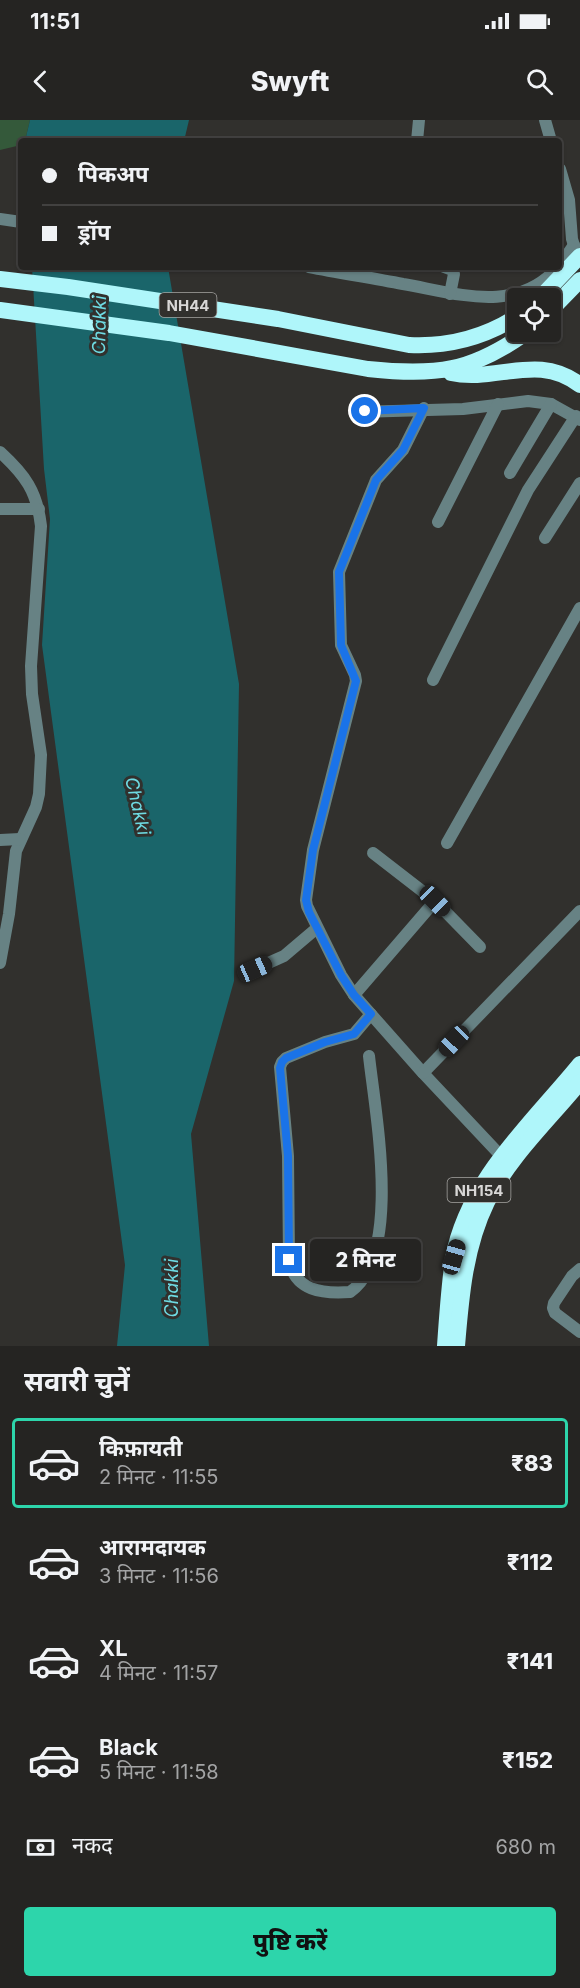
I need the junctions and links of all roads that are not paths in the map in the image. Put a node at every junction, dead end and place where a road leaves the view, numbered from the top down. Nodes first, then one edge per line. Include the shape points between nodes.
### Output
1 (419, 120) edge
2 (545, 120) edge
3 (417, 138) edge
4 (550, 138) edge
5 (562, 173) edge
6 (574, 197) edge
7 (0, 219) edge
8 (18, 222) edge
9 (578, 256) edge
10 (562, 264) edge
11 (325, 270) edge
12 (452, 270) edge
13 (555, 270) edge
14 (0, 279) edge
15 (580, 280) edge
16 (549, 288) edge
17 (450, 294) junction
18 (561, 300) edge
19 (0, 310) edge
20 (507, 322) edge
21 (511, 342) edge
22 (442, 371) junction
23 (580, 386) edge
24 (498, 404) junction
25 (550, 404) junction
26 (424, 408) junction
27 (358, 412) dead end
28 (578, 418) edge
29 (0, 452) edge
30 (510, 473) dead end
31 (580, 483) edge
32 (0, 509) edge
33 (39, 509) junction
34 (438, 522) dead end
35 (544, 538) dead end
36 (580, 608) edge
37 (433, 680) dead end
38 (20, 839) junction
39 (0, 840) edge
40 (447, 843) dead end
41 (373, 853) dead end
42 (435, 901) junction
43 (580, 911) edge
44 (317, 928) junction
45 (480, 947) dead end
46 (0, 963) edge
47 (255, 969) dead end
48 (354, 995) junction
49 (371, 1014) junction
50 (369, 1056) dead end
51 (580, 1064) edge
52 (423, 1073) junction
53 (577, 1092) edge
54 (502, 1157) junction
55 (580, 1269) edge
56 (580, 1332) edge
57 (445, 1346) edge
58 (457, 1346) edge

1 - 3 street
2 - 4 street
5 - 6 street
6 - 9 street
7 - 8 street
9 - 10 street
9 - 16 highway
11 - 17 street
12 - 17 street
13 - 17 street via 542,282 505,297
14 - 20 highway, NH44 via 278,319 408,345 465,341
15 - 18 highway
19 - 22 highway, NH44 via 169,333 368,369
21 - 22 highway, NH44 via 477,362
22 - 23 highway via 464,376 542,369 563,375
24 - 25 street
24 - 26 street via 463,409
24 - 34 street
25 - 28 street
25 - 30 street
26 - 27 street
26 - 44 street via 403,450 376,480 339,572 341,645 356,681 310,862 306,900
28 - 37 street via 528,490
29 - 33 street via 24,476
31 - 35 street
32 - 33 street
33 - 38 street via 31,666 41,755 39,794
36 - 40 street
38 - 39 street
38 - 46 street
41 - 42 street
42 - 45 street
42 - 48 street
43 - 52 street
44 - 47 street via 284,956
44 - 48 street
48 - 49 street
49 - 50 street via 354,1034 286,1058 280,1068 288,1156 289,1260 296,1278 308,1287 350,1292 359,1284 377,1248 383,1180
49 - 52 street
51 - 54 highway, NH154
52 - 54 street
53 - 58 highway, NH154 via 508,1168 488,1200 472,1240
54 - 57 highway, NH154 via 478,1191 460,1236 454,1257
55 - 56 street via 553,1308

